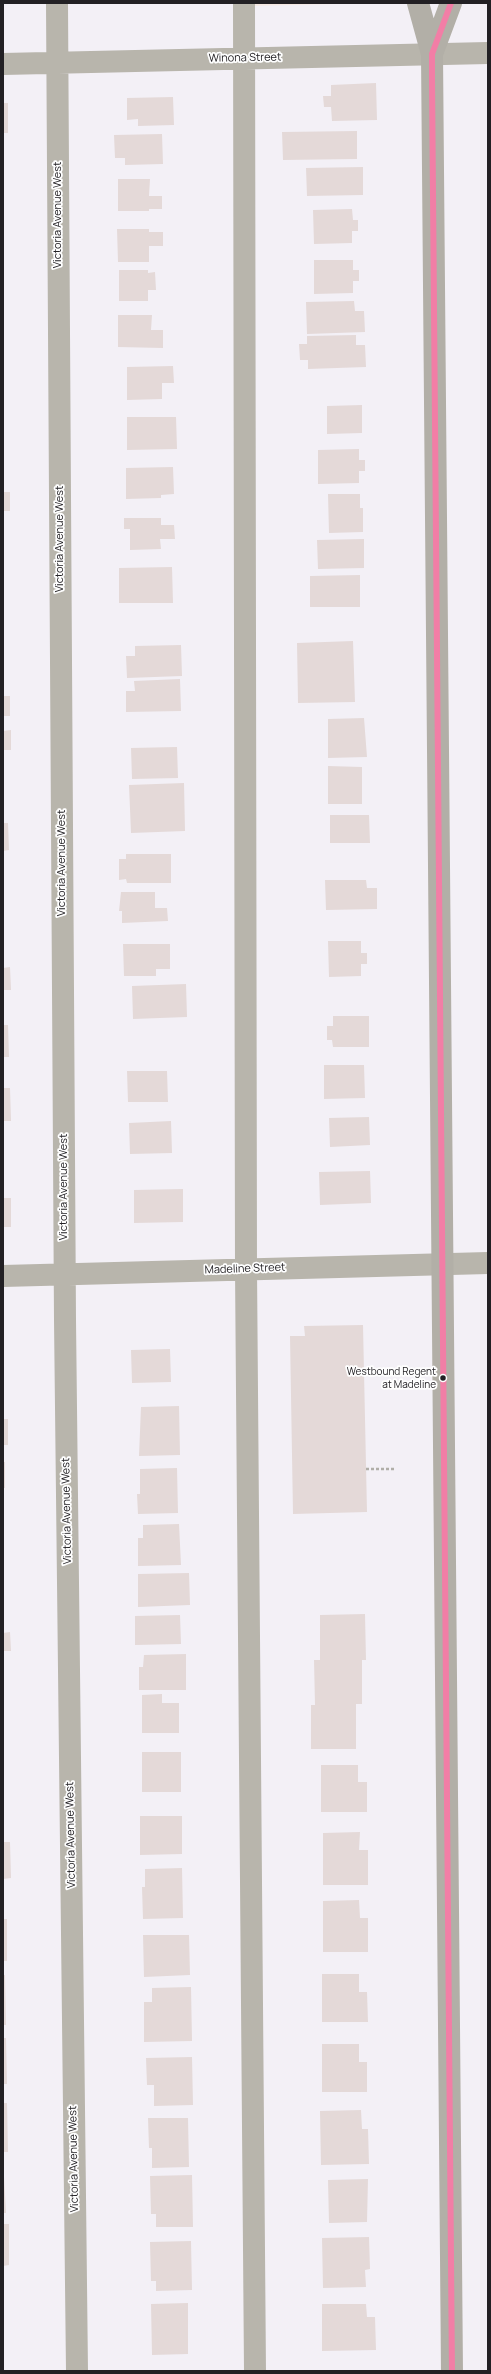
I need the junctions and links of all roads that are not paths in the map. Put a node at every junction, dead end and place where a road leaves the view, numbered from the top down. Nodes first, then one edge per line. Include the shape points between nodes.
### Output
1 (57, 3) edge
2 (244, 3) edge
3 (418, 3) edge
4 (452, 3) edge
5 (488, 53) edge
6 (432, 54) junction
7 (245, 58) junction
8 (57, 63) junction
9 (3, 64) edge
10 (488, 1263) edge
11 (441, 1264) junction
12 (246, 1269) junction
13 (3, 1276) edge
14 (65, 1276) junction
15 (76, 2371) edge
16 (255, 2371) edge
17 (452, 2371) edge

1 - 8 street, Victoria Avenue West
2 - 7 street
3 - 6 main road
4 - 6 main road
5 - 6 street, Winona Street
6 - 7 street, Winona Street
6 - 11 main road
7 - 8 street, Winona Street
7 - 12 street
8 - 9 street, Winona Street
8 - 14 street, Victoria Avenue West
10 - 11 street, Madeline Street
11 - 12 street, Madeline Street
11 - 17 main road
12 - 14 street, Madeline Street
12 - 16 street
13 - 14 street, Madeline Street
14 - 15 street, Victoria Avenue West

